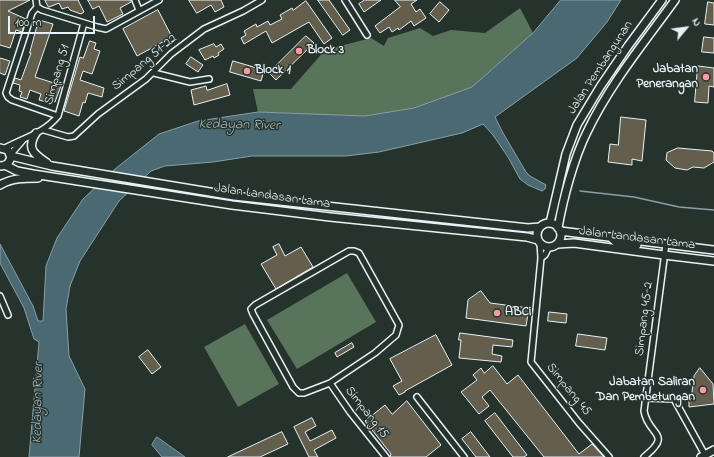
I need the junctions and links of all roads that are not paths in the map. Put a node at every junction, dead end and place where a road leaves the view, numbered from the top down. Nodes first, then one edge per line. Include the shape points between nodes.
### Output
1 (36, 0) edge
2 (135, 0) edge
3 (159, 0) edge
4 (262, 0) edge
5 (345, 0) edge
6 (662, 0) edge
7 (675, 0) edge
8 (37, 7) junction
9 (139, 10) junction
10 (84, 23) junction
11 (367, 35) dead end
12 (154, 73) junction
13 (209, 79) dead end
14 (58, 116) junction
15 (44, 130) junction
16 (36, 134) junction
17 (7, 152) edge
18 (3, 166) edge
19 (52, 166) junction
20 (0, 173) edge
21 (52, 177) junction
22 (0, 185) edge
23 (550, 223) junction
24 (540, 227) junction
25 (559, 229) junction
26 (610, 237) junction
27 (539, 241) junction
28 (558, 244) junction
29 (666, 244) junction
30 (549, 247) junction
31 (714, 250) edge
32 (664, 256) junction
33 (541, 258) junction
34 (714, 261) edge
35 (0, 296) edge
36 (8, 315) dead end
37 (330, 383) junction
38 (417, 397) dead end
39 (646, 398) junction
40 (714, 450) edge
41 (703, 456) edge
42 (386, 457) edge
43 (464, 457) edge
44 (609, 457) edge
45 (644, 457) edge

1 - 8 street
2 - 9 street
3 - 9 street
4 - 12 street, Simpang 51-22 via 204,29 171,54
5 - 11 street
6 - 23 main road, Jalan Pembangunan via 600,87 577,125 566,154
7 - 25 main road, Jalan Pembangunan via 638,49 587,132 560,214
8 - 10 street
8 - 14 street via 32,12 6,93 12,100
9 - 10 street via 106,29
10 - 14 street, Simpang 51
12 - 13 street via 190,82
12 - 15 street, Simpang 51-22 via 98,114 74,136 68,137
14 - 15 street, Simpang 51
15 - 16 street, Simpang 51
16 - 17 street, Simpang 51
16 - 19 main road via 32,139 32,150 36,156
17 - 18 main road via 10,161
17 - 19 main road, Jalan Landasan Lama
18 - 20 main road
18 - 21 main road, Jalan Landasan Lama
19 - 24 main road, Jalan Landasan Lama via 234,196
21 - 22 main road via 20,178
21 - 27 main road, Jalan Landasan Lama via 330,217 527,237
23 - 24 main road
23 - 25 main road
24 - 27 main road via 537,233
25 - 26 main road, Jalan Landasan Lama
25 - 28 main road via 561,237
26 - 29 main road, Jalan Landasan Lama
26 - 32 main road via 617,243 658,248
27 - 30 main road
27 - 33 street, Simpang 45
28 - 30 main road
28 - 32 main road, Jalan Landasan Lama via 574,243
29 - 31 main road, Jalan Landasan Lama
29 - 32 street, Simpang 45-2
30 - 33 street
32 - 34 main road, Jalan Landasan Lama
32 - 39 street, Simpang 45-2
33 - 44 street, Simpang 45 via 531,362
35 - 36 street
37 - 37 street via 299,393 293,387 252,309 354,250 359,253 399,325 396,335
37 - 42 street, Simpang 15
38 - 43 street
39 - 41 street via 674,399
39 - 45 street, Simpang 45-2 via 645,418 658,436 658,440 657,446
40 - 41 main road

